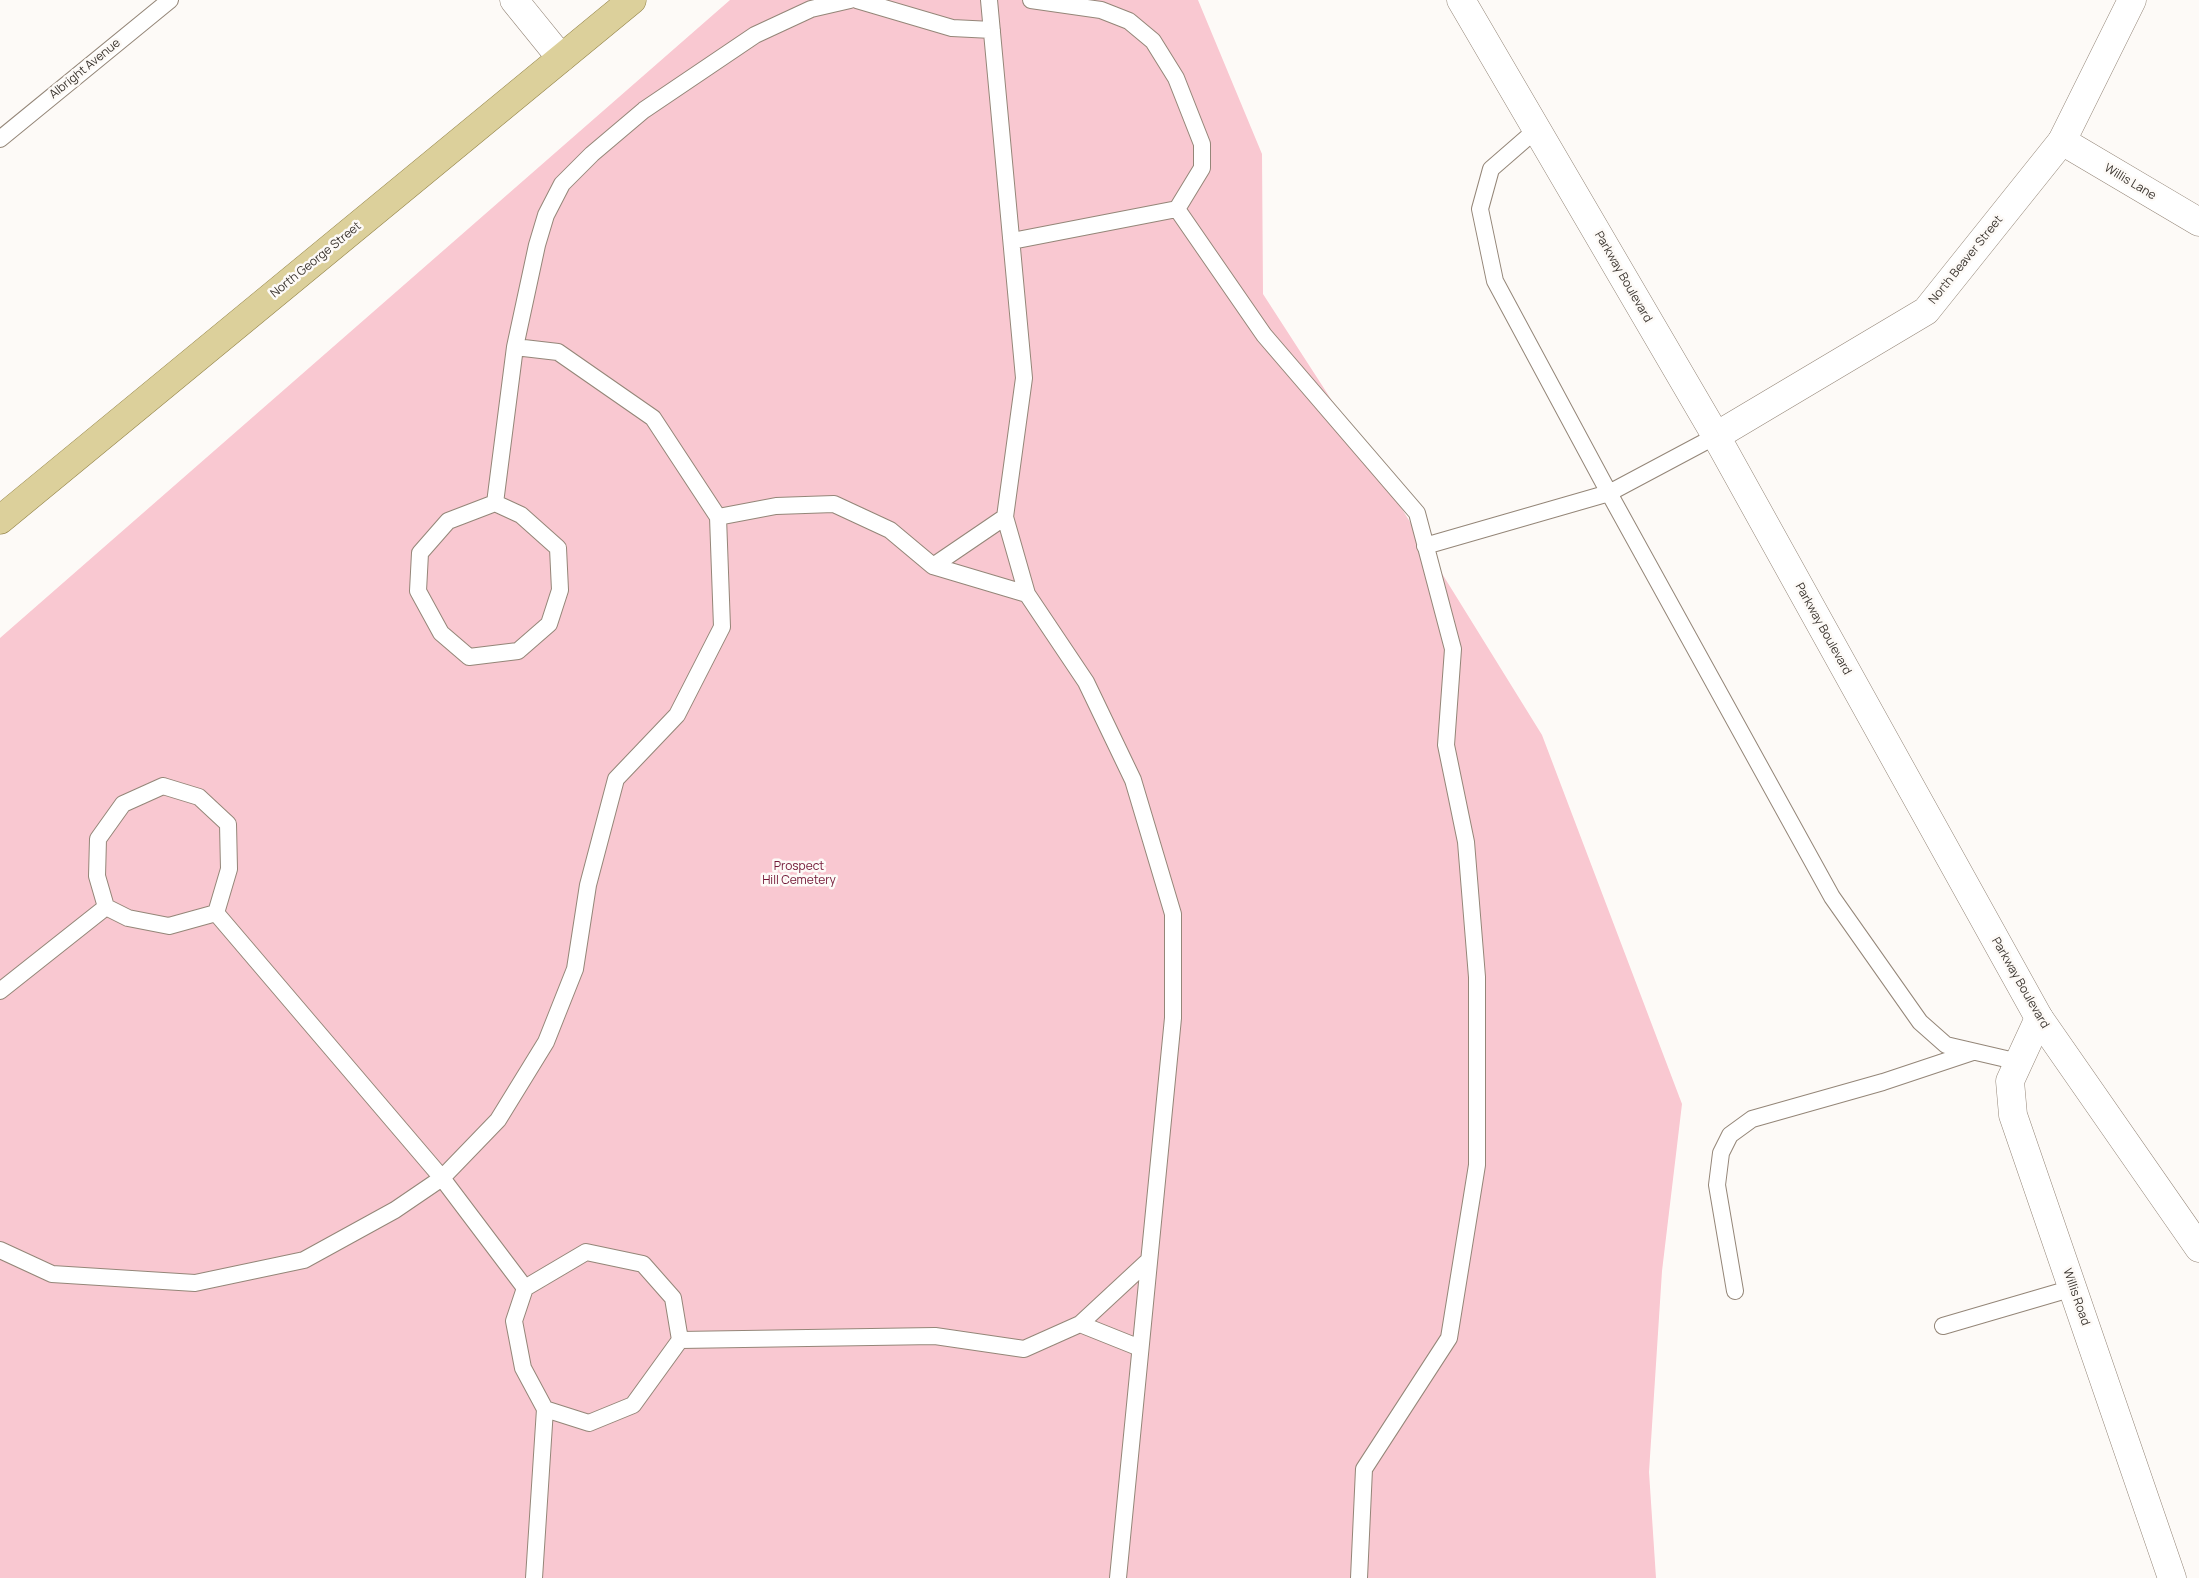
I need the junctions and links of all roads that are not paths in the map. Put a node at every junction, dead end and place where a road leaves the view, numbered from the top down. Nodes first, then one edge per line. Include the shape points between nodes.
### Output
1 (170, 0) edge
2 (514, 0) edge
3 (632, 0) edge
4 (850, 0) edge
5 (858, 0) edge
6 (989, 0) edge
7 (1031, 0) edge
8 (1461, 0) edge
9 (2132, 0) edge
10 (992, 30) junction
11 (561, 58) junction
12 (1537, 129) junction
13 (0, 139) edge
14 (2062, 141) junction
15 (1177, 209) junction
16 (2199, 222) edge
17 (1012, 241) junction
18 (515, 347) junction
19 (1716, 436) junction
20 (1609, 493) junction
21 (495, 503) junction
22 (718, 517) junction
23 (1004, 517) junction
24 (0, 520) edge
25 (1425, 546) junction
26 (933, 566) junction
27 (1027, 594) junction
28 (106, 907) junction
29 (216, 912) junction
30 (0, 991) edge
31 (2039, 1018) junction
32 (1973, 1052) junction
33 (2019, 1062) junction
34 (442, 1178) junction
35 (2199, 1248) edge
36 (0, 1250) edge
37 (1149, 1260) junction
38 (525, 1288) junction
39 (2073, 1288) junction
40 (1735, 1291) dead end
41 (1080, 1324) junction
42 (1942, 1326) dead end
43 (680, 1340) junction
44 (1140, 1348) junction
45 (545, 1409) junction
46 (534, 1578) edge
47 (1118, 1578) edge
48 (1359, 1578) edge
49 (2172, 1578) edge

1 - 13 lane, Albright Avenue
2 - 11 street
3 - 11 main road, North George Street
4 - 18 lane via 811,9 755,35 644,110 562,184 546,215 537,245
5 - 10 lane via 952,28
6 - 10 lane
7 - 15 lane via 1101,10 1129,21 1153,41 1176,78 1202,144 1202,168
8 - 12 street, Parkway Boulevard
9 - 14 street, North Beaver Street
10 - 17 lane
11 - 24 main road, North George Street
12 - 19 street, Parkway Boulevard
12 - 20 lane via 1491,169 1480,209 1496,281
14 - 16 street, Willis Lane
14 - 19 street, North Beaver Street via 1926,311
15 - 17 lane
15 - 25 lane via 1264,335 1417,513
17 - 23 lane via 1024,378
18 - 21 lane
18 - 22 lane via 558,352 653,418
19 - 20 lane
19 - 31 street, Parkway Boulevard
20 - 25 lane
20 - 32 lane via 1832,897 1920,1022 1946,1045
21 - 21 lane via 521,515 558,548 560,590 549,624 518,651 469,657 441,633 418,591 420,553 448,521
22 - 26 lane via 776,506 834,504 890,530
22 - 34 lane via 722,627 677,715 616,779 588,885 575,969 546,1042 498,1120
23 - 26 lane
23 - 27 lane
25 - 48 lane via 1453,649 1446,745 1466,842 1477,977 1477,1165 1449,1338 1364,1468
26 - 27 lane
27 - 37 lane via 1086,682 1133,780 1173,914 1173,1018
28 - 29 lane via 128,918 170,926
28 - 29 lane via 97,876 98,839 123,804 163,786 199,797 228,824 229,869
28 - 30 lane
29 - 34 lane
31 - 33 street, Willis Road
31 - 35 street, Parkway Boulevard
32 - 33 lane
32 - 40 lane via 1883,1082 1752,1119 1730,1135 1721,1154 1717,1185
33 - 39 street, Willis Road via 2010,1081 2013,1115
34 - 36 lane via 395,1210 304,1260 195,1283 52,1274
34 - 38 lane
37 - 41 lane
37 - 44 lane
38 - 43 lane via 586,1252 643,1264 673,1298
38 - 45 lane via 514,1321 523,1368
39 - 42 lane
39 - 49 street, Willis Road
41 - 43 lane via 1024,1349 935,1336
41 - 44 lane
43 - 45 lane via 633,1405 589,1423
44 - 47 lane
45 - 46 lane

